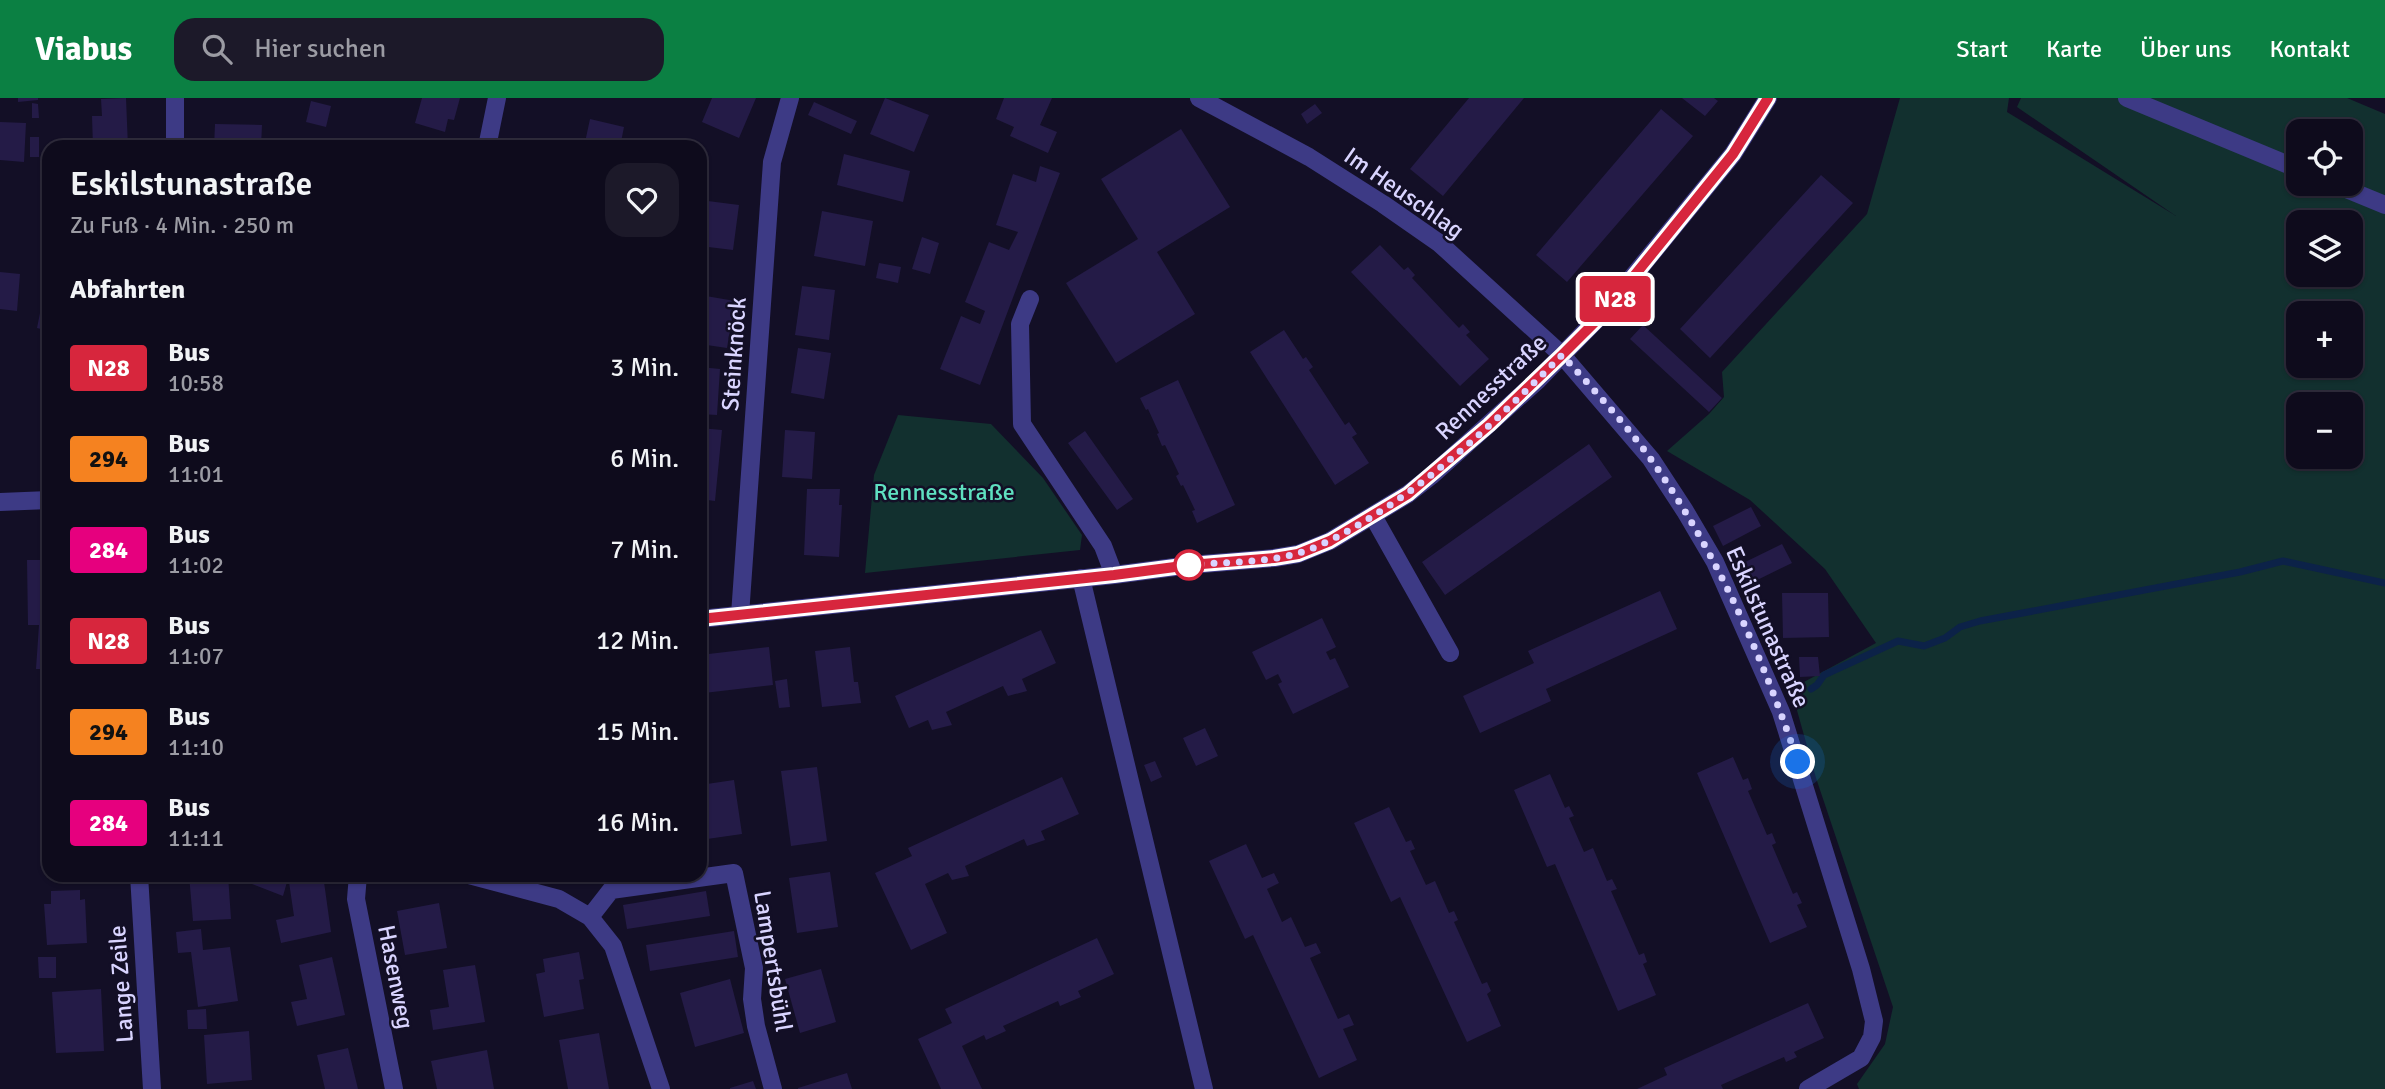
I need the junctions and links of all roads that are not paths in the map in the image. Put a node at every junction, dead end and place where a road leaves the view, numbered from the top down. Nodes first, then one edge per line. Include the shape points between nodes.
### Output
1 (175, 98) edge
2 (497, 98) edge
3 (790, 98) edge
4 (1199, 98) edge
5 (1768, 98) edge
6 (2127, 98) edge
7 (175, 140) edge
8 (488, 140) edge
9 (2286, 164) edge
10 (2363, 196) edge
11 (2385, 205) edge
12 (1030, 299) dead end
13 (1562, 355) junction
14 (42, 500) edge
15 (0, 502) edge
16 (1373, 516) junction
17 (1114, 575) junction
18 (1081, 578) junction
19 (740, 615) junction
20 (707, 618) edge
21 (1450, 653) dead end
22 (707, 877) edge
23 (139, 882) edge
24 (357, 882) edge
25 (495, 882) edge
26 (669, 882) edge
27 (590, 917) junction
28 (152, 1089) edge
29 (394, 1089) edge
30 (661, 1089) edge
31 (773, 1089) edge
32 (1204, 1089) edge
33 (1808, 1089) edge

1 - 7 street
2 - 8 street
3 - 19 street, Steinknöck via 772,162
4 - 13 street, Im Heuschlag via 1309,158 1425,233
5 - 13 street, Rennesstraße via 1733,154 1604,313
6 - 9 street
10 - 11 street
12 - 17 street via 1020,324 1022,424 1103,546
13 - 16 street, Rennesstraße via 1431,475
13 - 33 street, Eskilstunastraße via 1654,464 1685,511 1715,562 1782,712 1874,1021 1861,1058
14 - 15 street
16 - 17 street, Rennesstraße via 1298,554
16 - 21 street
17 - 18 street, Rennesstraße
18 - 19 street, Rennesstraße
18 - 32 street
19 - 20 street, Rennesstraße
22 - 31 street, Lampertsbühl via 734,873 754,968 756,1026
23 - 28 street, Lange Zeile
24 - 29 street, Hasenweg via 356,899
25 - 27 street via 559,899
26 - 27 street, Lampertsbühl via 611,890
27 - 30 street via 613,946

